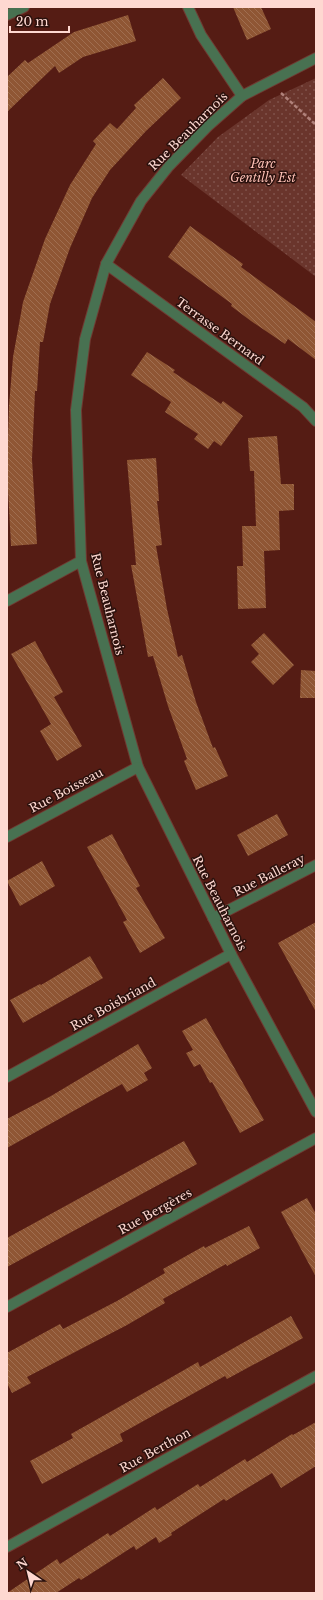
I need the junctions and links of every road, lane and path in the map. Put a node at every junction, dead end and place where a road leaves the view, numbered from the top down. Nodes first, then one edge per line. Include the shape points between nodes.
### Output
1 (24, 7) edge
2 (188, 7) edge
3 (7, 15) edge
4 (316, 58) edge
5 (268, 82) junction
6 (242, 96) junction
7 (316, 125) edge
8 (106, 264) junction
9 (316, 421) edge
10 (81, 561) junction
11 (7, 601) edge
12 (138, 767) junction
13 (7, 837) edge
14 (316, 865) edge
15 (213, 918) junction
16 (231, 954) junction
17 (7, 1077) edge
18 (316, 1112) edge
19 (316, 1138) edge
20 (7, 1307) edge
21 (316, 1376) edge
22 (7, 1547) edge

1 - 3 street
2 - 6 street via 201,35
4 - 5 street, Rue Beauharnois
5 - 6 street, Rue Beauharnois
5 - 7 path
6 - 8 street, Rue Beauharnois via 169,166 141,201
8 - 9 street, Terrasse Bernard via 303,407
8 - 10 street, Rue Beauharnois via 85,340 76,410
10 - 11 street
10 - 12 street, Rue Beauharnois
12 - 13 street, Rue Boisseau
12 - 15 street, Rue Beauharnois
14 - 15 street, Rue Balleray
15 - 16 street, Rue Beauharnois
16 - 17 street, Rue Boisbriand
16 - 18 street, Rue Beauharnois
19 - 20 street, Rue Bergères
21 - 22 street, Rue Berthon

